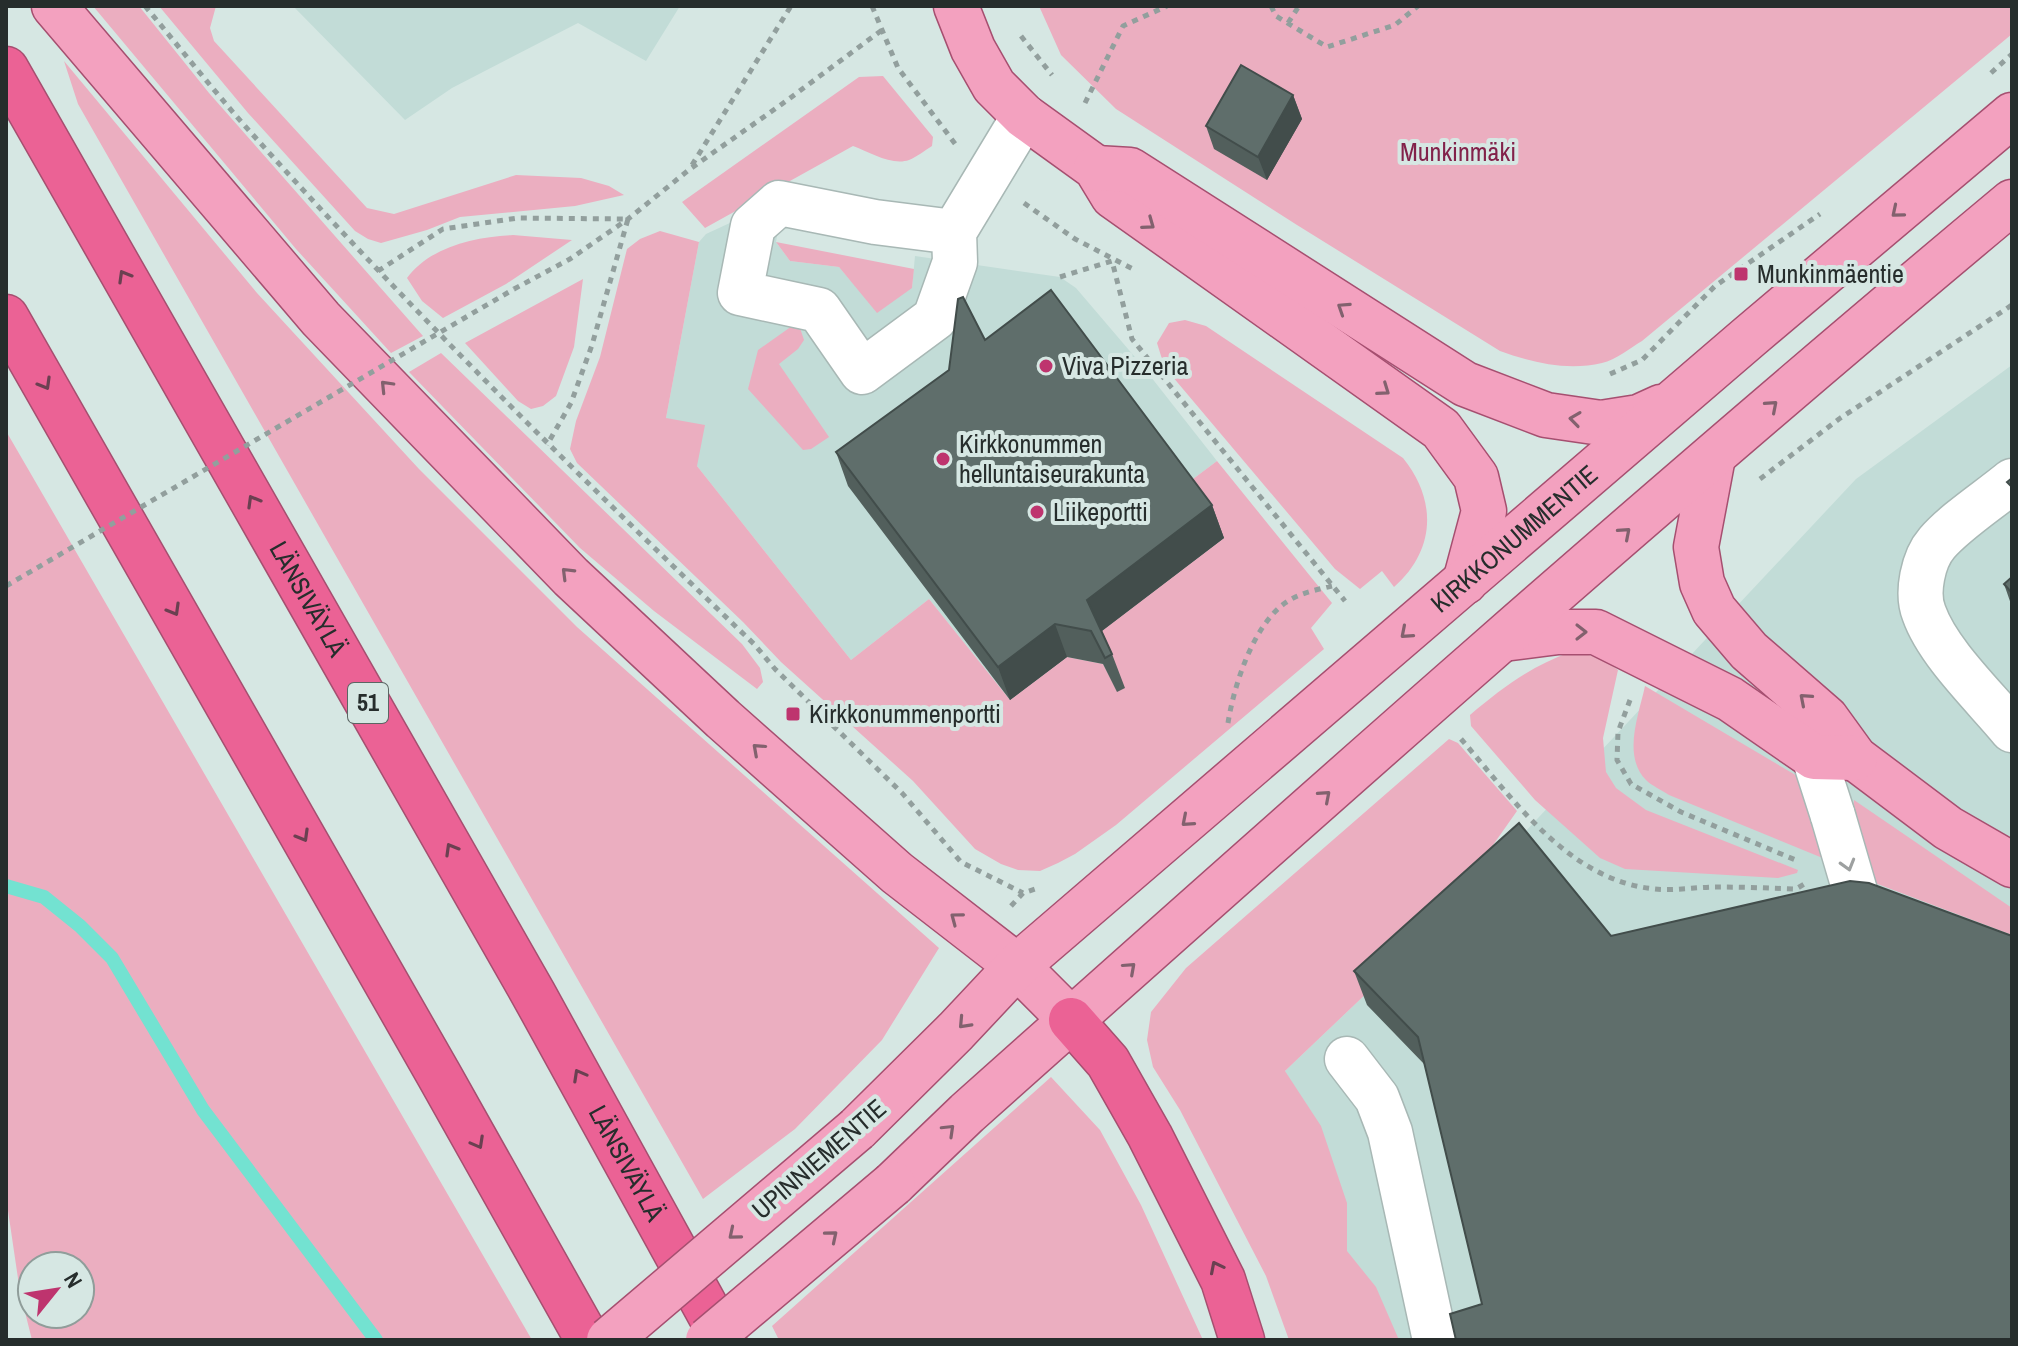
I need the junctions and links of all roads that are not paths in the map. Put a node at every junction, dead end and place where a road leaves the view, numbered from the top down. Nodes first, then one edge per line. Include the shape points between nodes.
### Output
1 (54, 6) edge
2 (956, 6) edge
3 (6, 69) edge
4 (2012, 115) edge
5 (1024, 116) junction
6 (1096, 168) junction
7 (2012, 202) edge
8 (954, 232) junction
9 (6, 317) edge
10 (1677, 400) junction
11 (1713, 457) junction
12 (2012, 481) edge
13 (1465, 582) junction
14 (1503, 639) junction
15 (2012, 730) edge
16 (1835, 758) junction
17 (2012, 865) edge
18 (1870, 959) edge
19 (1017, 966) junction
20 (1071, 1020) junction
21 (1347, 1059) dead end
22 (588, 1340) edge
23 (609, 1340) edge
24 (708, 1340) edge
25 (724, 1340) edge
26 (1242, 1340) edge
27 (1435, 1340) edge

19 -> 1 main road via 897,873 571,577 321,319
2 - 5 main road via 994,86
25 -> 3 highway, LÄNSIVÄYLÄ / 51 via 526,981
4 -> 10 main road, KIRKKONUMMENTIE
5 - 6 main road
5 - 8 street
10 -> 6 main road via 1639,417 1601,423 1546,415 1465,384 1130,170
6 -> 13 main road via 1113,196 1141,218 1441,429 1476,477 1484,511
11 -> 7 main road
8 - 8 street via 779,203 753,226 740,293 819,310 862,372 935,318 955,262
9 -> 22 highway
10 - 13 main road, KIRKKONUMMENTIE
14 -> 11 main road
16 -> 11 main road via 1826,718 1749,651 1714,610 1702,583 1696,547
12 - 15 street via 1937,544 1922,577 1922,611 1937,641
13 -> 19 main road, KIRKKONUMMENTIE
14 -> 16 main road via 1596,632
20 -> 14 main road
16 - 17 main road
16 -> 18 street, bridge via 1833,816
19 - 20 main road
19 -> 23 main road, UPINNIEMENTIE, bridge via 857,1129
24 -> 20 main road, bridge via 893,1184
26 -> 20 highway via 1223,1280 1150,1136 1108,1062
21 - 27 street via 1377,1098 1390,1132

